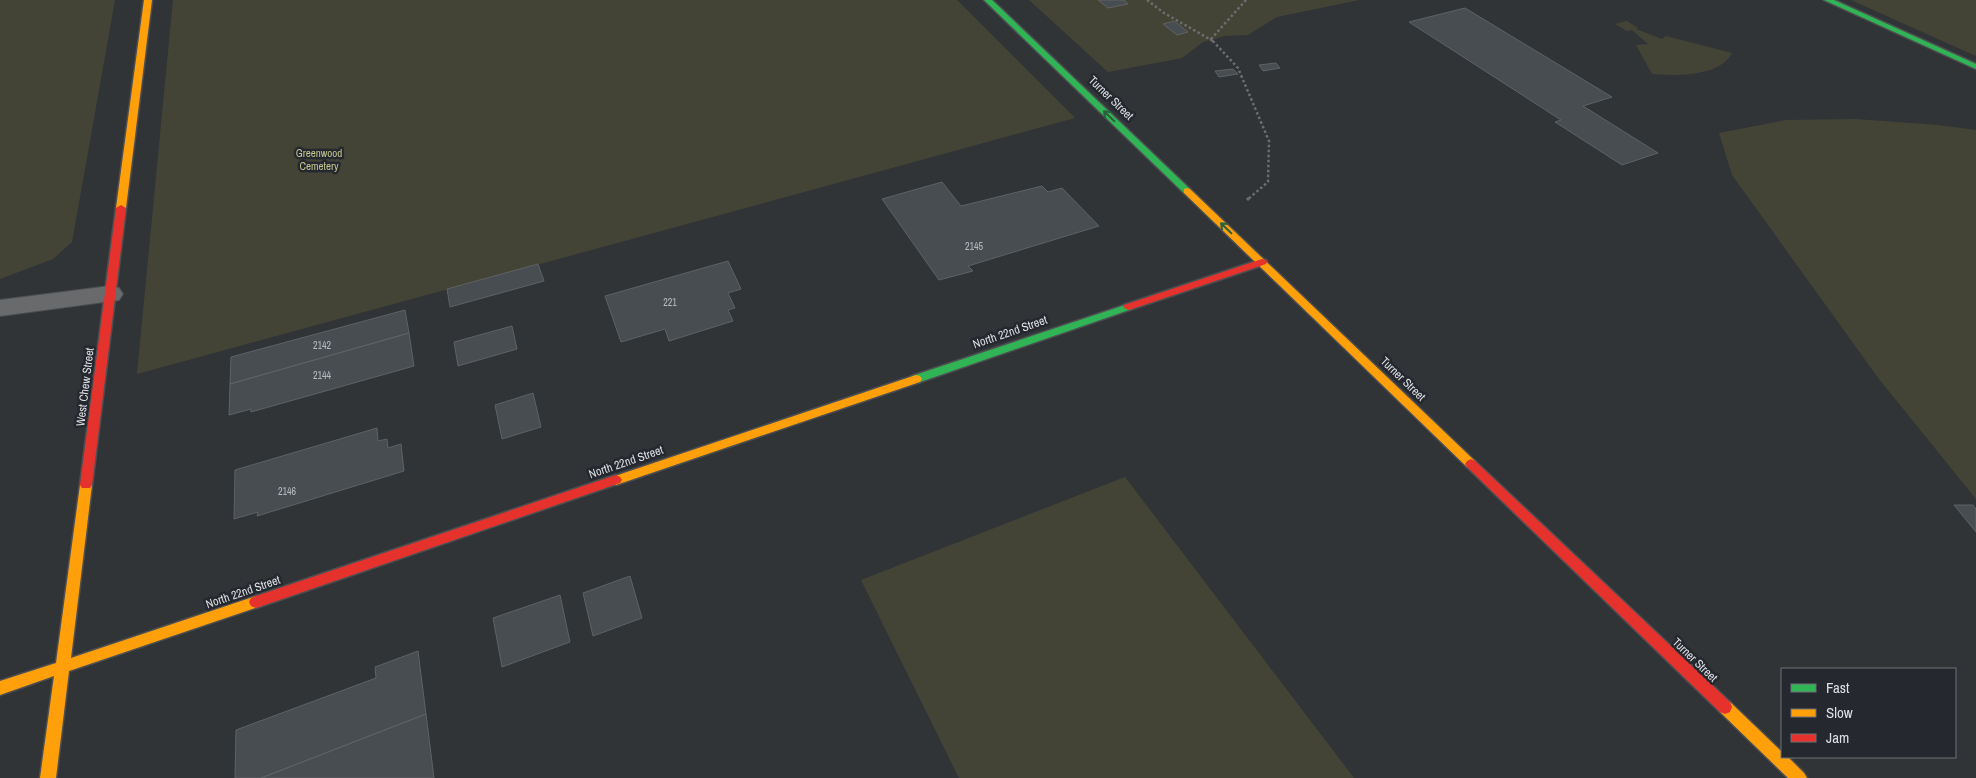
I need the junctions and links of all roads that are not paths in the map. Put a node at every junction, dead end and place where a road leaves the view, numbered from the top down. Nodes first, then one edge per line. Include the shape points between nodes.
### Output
1 (148, 0) edge
2 (988, 0) edge
3 (1828, 0) edge
4 (1976, 67) edge
5 (1262, 262) junction
6 (110, 294) junction
7 (0, 308) edge
8 (62, 667) junction
9 (0, 688) edge
10 (48, 778) edge
11 (1798, 778) edge

1 - 6 street, West Chew Street
5 -> 2 street, Turner Street
3 - 4 street
5 - 8 street, North 22nd Street
5 - 11 street, Turner Street
6 - 7 street
6 - 8 street, West Chew Street
8 - 9 street, North 22nd Street
8 - 10 street, West Chew Street

